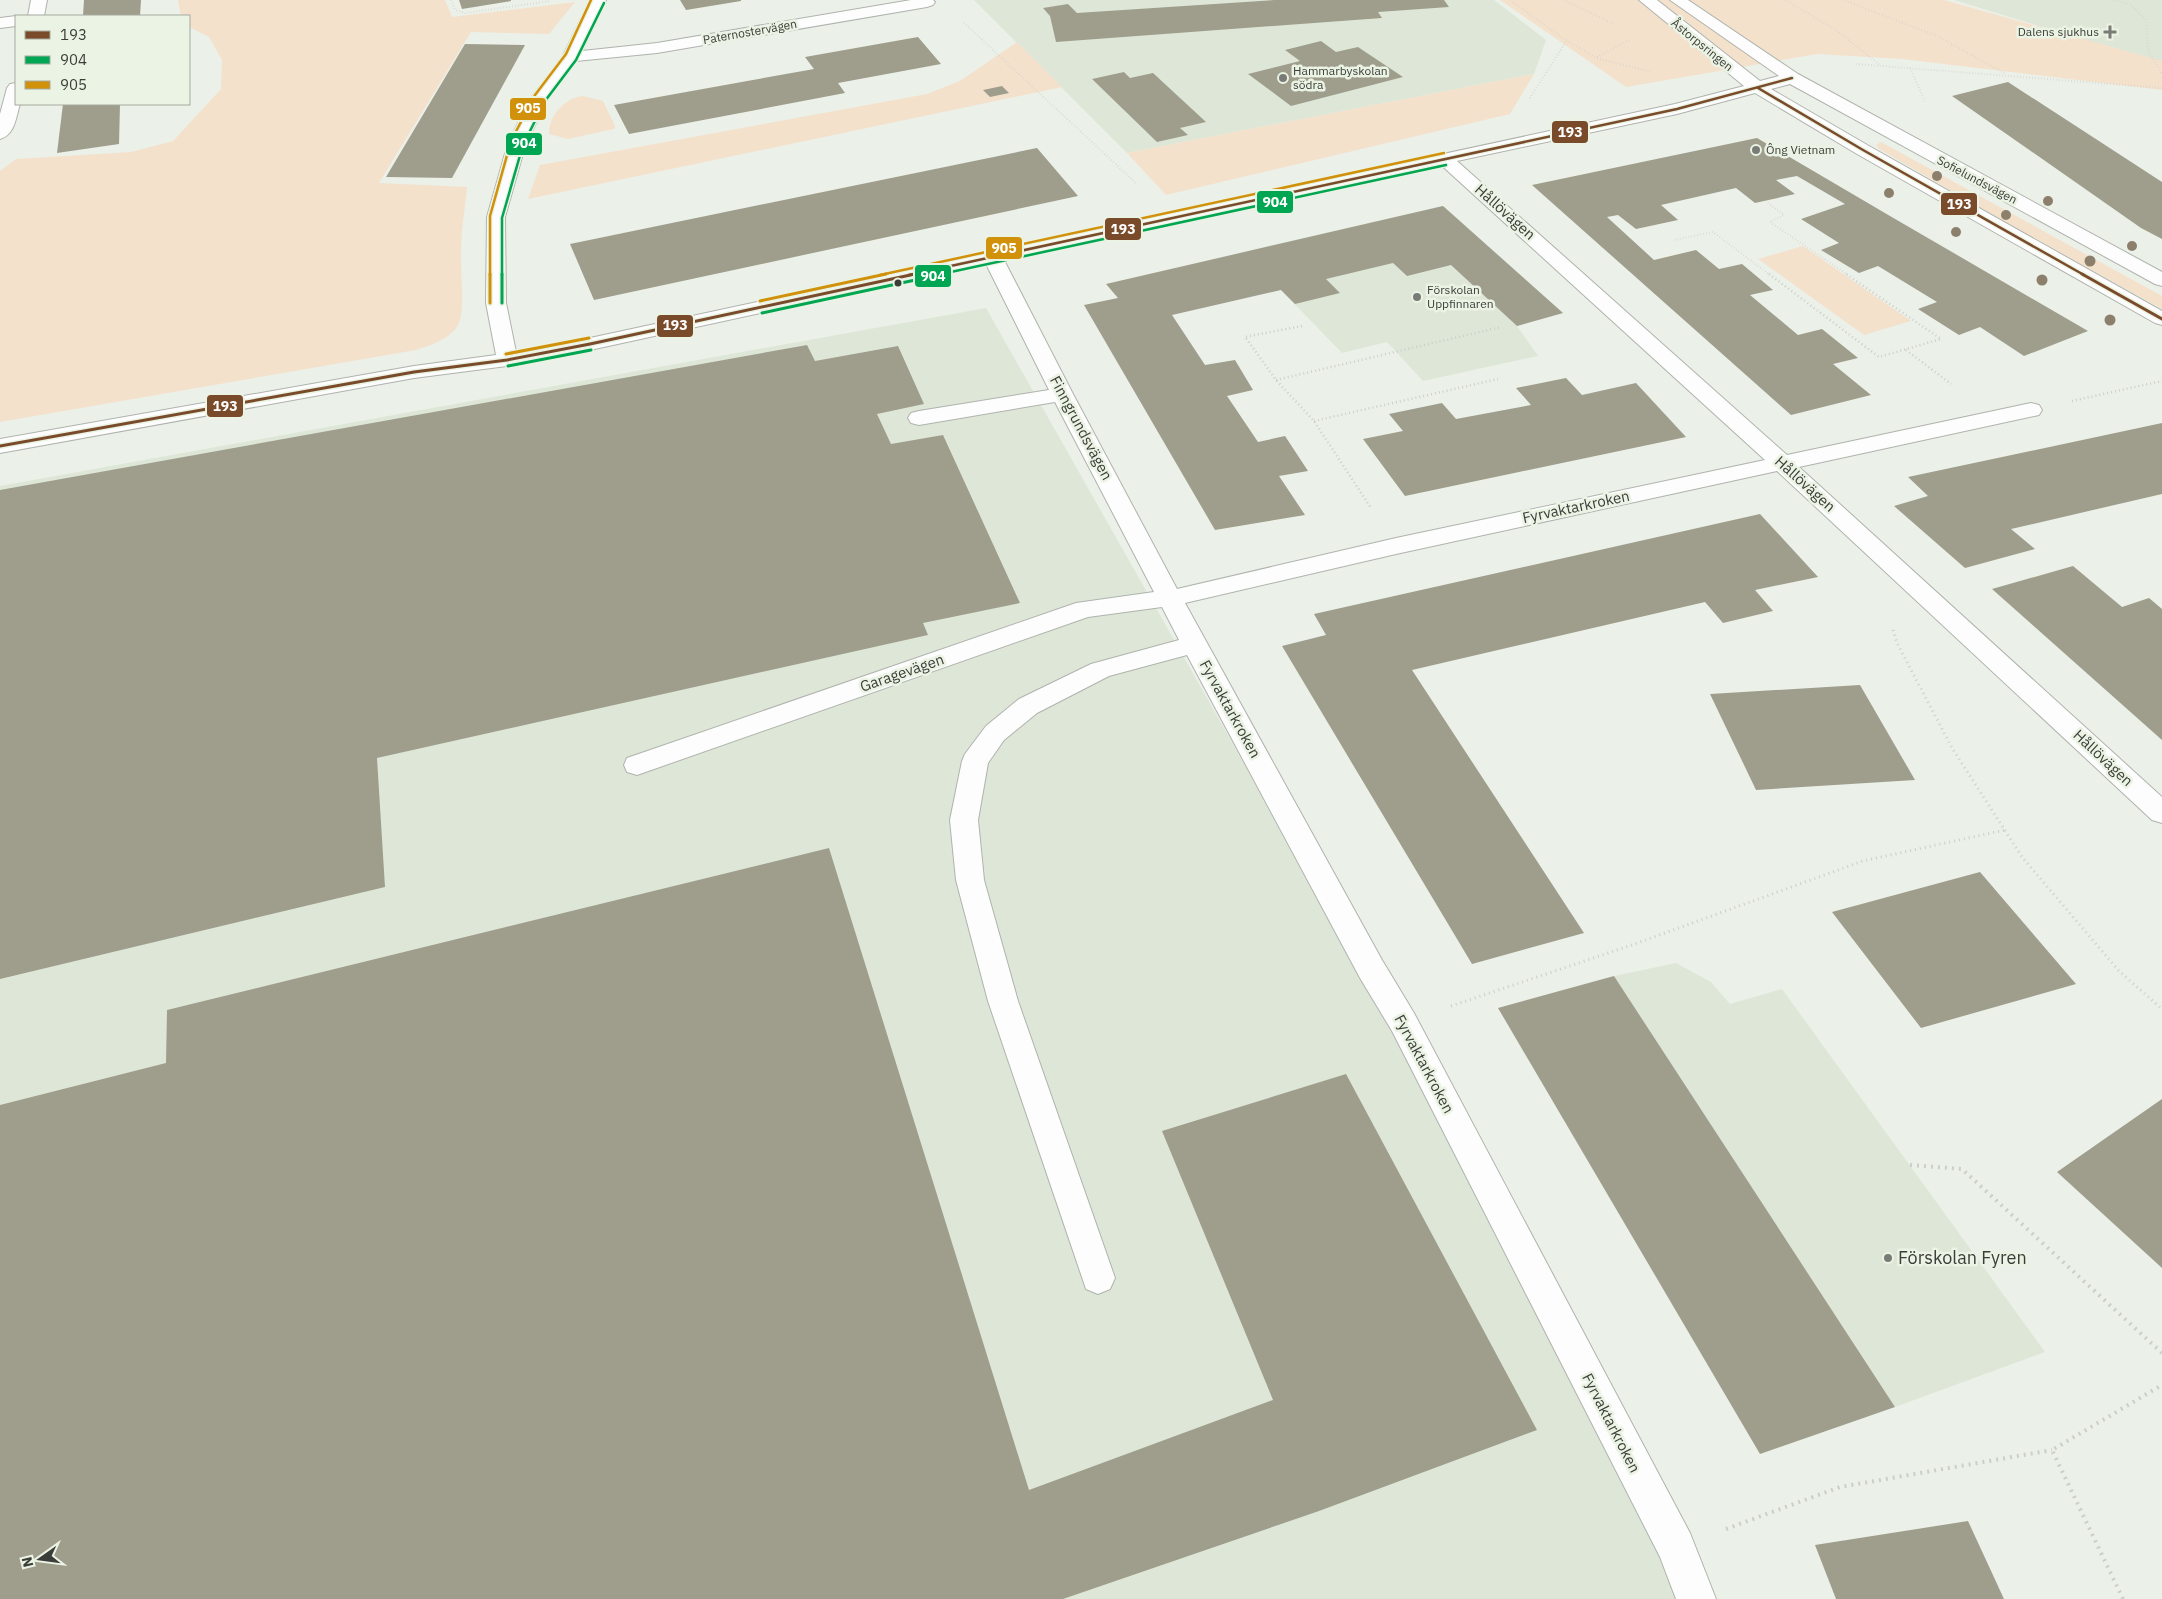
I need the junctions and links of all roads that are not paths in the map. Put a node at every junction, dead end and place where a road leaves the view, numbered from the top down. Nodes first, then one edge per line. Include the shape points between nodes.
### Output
1 (39, 0) edge
2 (598, 0) edge
3 (840, 0) edge
4 (1647, 0) edge
5 (1678, 0) edge
6 (927, 2) road end
7 (851, 14) junction
8 (36, 15) edge
9 (15, 21) edge
10 (0, 23) edge
11 (571, 57) junction
12 (1792, 78) junction
13 (1758, 88) junction
14 (15, 92) edge
15 (0, 134) edge
16 (1445, 159) junction
17 (993, 257) junction
18 (2162, 280) edge
19 (2162, 319) edge
20 (507, 360) junction
21 (1062, 394) junction
22 (2031, 410) road end
23 (919, 418) dead end
24 (0, 446) edge
25 (1782, 463) junction
26 (1171, 598) junction
27 (1194, 644) junction
28 (637, 765) dead end
29 (2162, 813) edge
30 (1098, 1278) dead end
31 (1696, 1599) edge

1 - 8 street
2 - 11 street
3 - 7 street
4 - 13 street, Åstorpsringen
5 - 12 street, Åstorpsringen
6 - 7 street, Paternostervägen
7 - 11 street, Paternostervägen via 657,48
9 - 10 street
11 - 20 street via 540,98 517,143 496,217 496,303
12 - 13 street
12 - 18 street, Sofielundsvägen
13 - 16 street via 1712,101
13 - 19 street, Sofielundsvägen
14 - 15 street
16 - 17 street
16 - 25 street, Hållövägen
17 - 20 street
17 - 21 street, Finngrundsvägen
20 - 24 street via 414,372
21 - 23 street
21 - 26 street, Finngrundsvägen
22 - 25 street, Fyrvaktarkroken
25 - 26 street, Fyrvaktarkroken
25 - 29 street, Hållövägen
26 - 27 street, Fyrvaktarkroken
26 - 28 street, Garagevägen via 1085,609
27 - 30 street via 1100,670 1028,706 995,733 975,761 964,820 970,880 1003,1001
27 - 31 street, Fyrvaktarkroken via 1371,969 1404,1022 1676,1548

